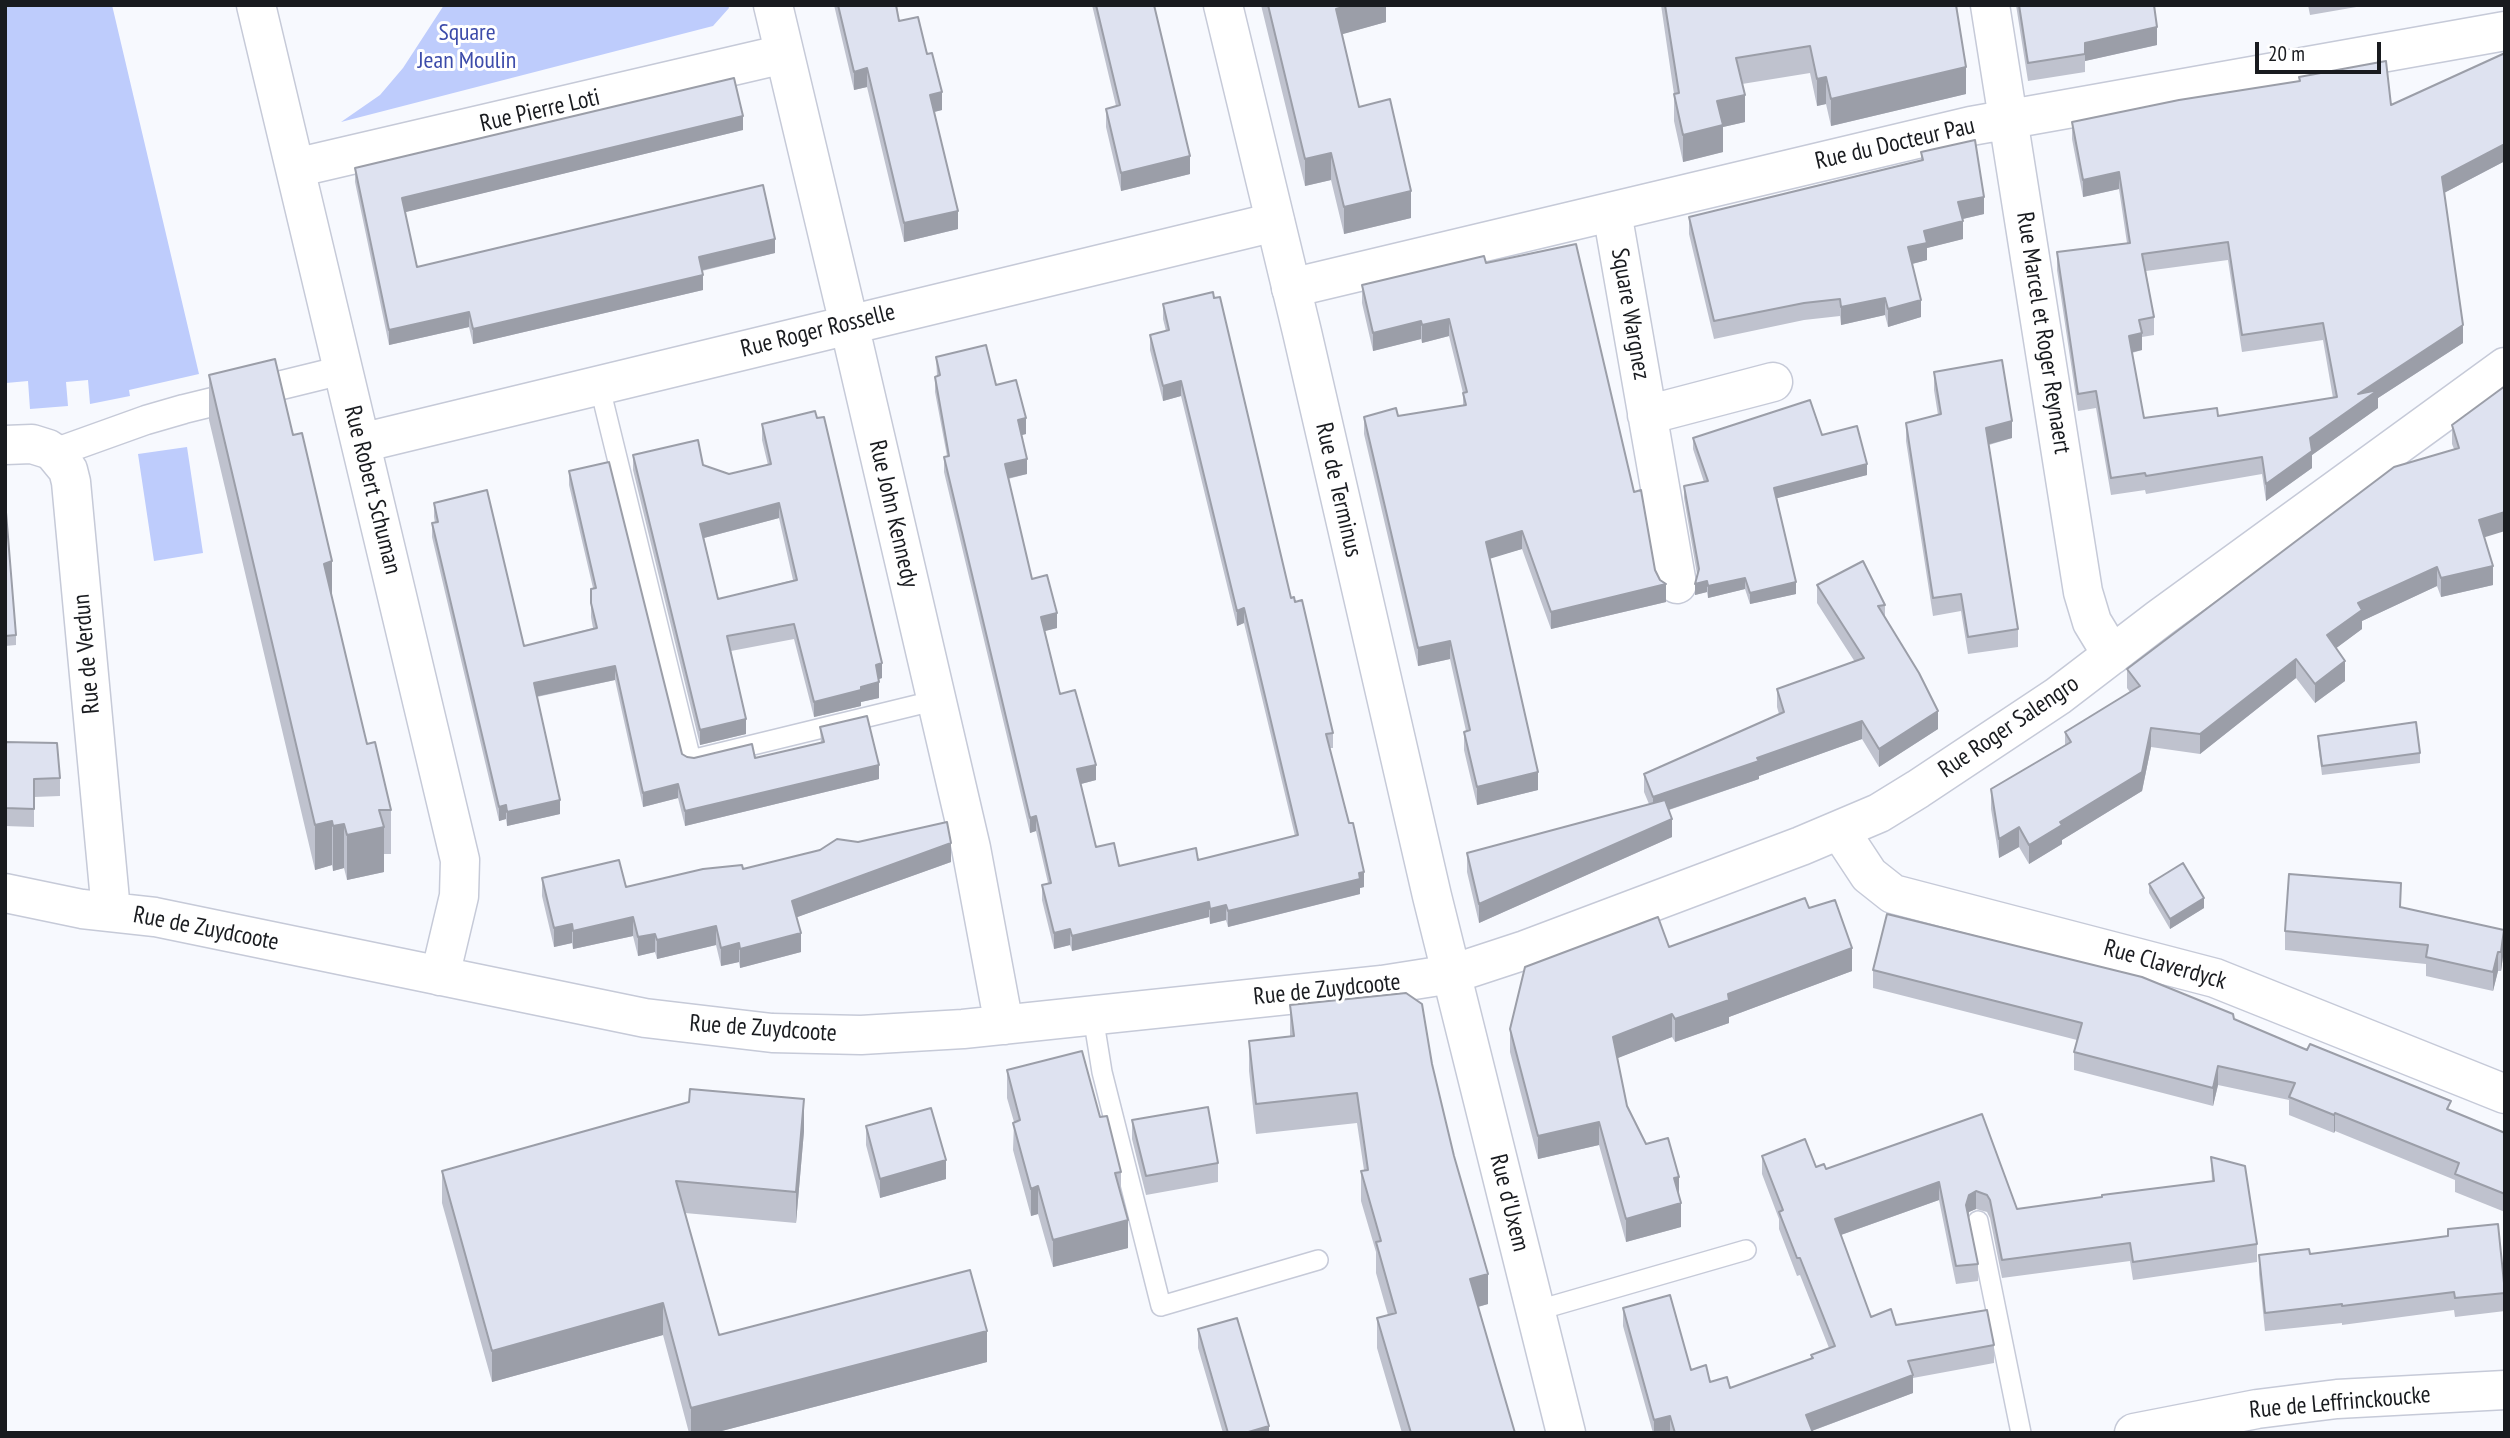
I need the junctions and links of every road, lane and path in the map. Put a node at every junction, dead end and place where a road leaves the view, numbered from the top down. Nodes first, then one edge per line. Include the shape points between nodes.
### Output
1 (256, 5) edge
2 (772, 5) edge
3 (1223, 5) edge
4 (1990, 5) edge
5 (2505, 31) edge
6 (784, 54) junction
7 (2009, 118) junction
8 (295, 168) junction
9 (1612, 212) junction
10 (1275, 222) junction
11 (1291, 288) junction
12 (849, 324) junction
13 (2505, 367) edge
14 (343, 370) junction
15 (1773, 382) dead end
16 (599, 384) junction
17 (1647, 415) junction
18 (361, 443) junction
19 (5, 445) edge
20 (61, 461) junction
21 (1677, 584) dead end
22 (2112, 655) junction
23 (937, 700) junction
24 (1840, 831) junction
25 (5, 893) edge
26 (97, 910) junction
27 (5, 918) edge
28 (1452, 974) junction
29 (440, 976) junction
30 (1093, 1016) junction
31 (1004, 1025) junction
32 (2505, 1094) edge
33 (1978, 1221) dead end
34 (1746, 1250) dead end
35 (1318, 1260) dead end
36 (1535, 1311) junction
37 (2505, 1390) edge
38 (1566, 1433) edge
39 (2021, 1433) edge
40 (2134, 1433) edge

1 - 8 street, Rue Robert Schuman
2 - 6 street, Rue John Kennedy
3 - 10 street, Rue de Terminus
4 - 7 street, Rue Marcel et Roger Reynaert
5 - 7 street, Rue du Docteur Pau
6 - 8 street, Rue Pierre Loti
6 - 12 street, Rue John Kennedy
7 - 9 street, Rue du Docteur Pau
7 - 22 street, Rue Marcel et Roger Reynaert via 2083,592 2092,622
8 - 14 street, Rue Robert Schuman
9 - 11 street, Rue du Docteur Pau
9 - 17 street, Square Wargnez
10 - 11 street, Rue de Terminus
10 - 12 street, Rue Roger Rosselle
11 - 28 street, Rue de Terminus
12 - 16 street, Rue Roger Rosselle
12 - 23 street, Rue John Kennedy
13 - 22 street, Rue Roger Salengro
14 - 18 street, Rue Robert Schuman
14 - 20 street via 146,420
15 - 17 street, Square Wargnez
16 - 18 street, Rue Roger Rosselle
16 - 23 lane via 691,760
17 - 21 street, Square Wargnez
18 - 29 street, Rue Robert Schuman via 460,860 459,896
19 - 20 street via 32,444
20 - 26 street, Rue de Verdun via 73,496
22 - 24 street, Rue Roger Salengro via 1918,789
23 - 31 street, Rue John Kennedy
24 - 28 street, Rue Roger Salengro
24 - 32 street, Rue Claverdyck via 1869,875 1893,894 2224,981
25 - 26 street, Rue de Zuydcoote
26 - 27 street, Rue de Zuydcoote
26 - 29 street, Rue de Zuydcoote via 155,917
28 - 30 street, Rue de Zuydcoote
28 - 36 street, Rue d'Uxem
29 - 31 street, Rue de Zuydcoote via 645,1018 761,1032 861,1035
30 - 31 street, Rue de Zuydcoote
30 - 35 lane via 1102,1072 1161,1306
33 - 39 lane
34 - 36 lane
36 - 38 street, Rue d'Uxem
37 - 40 street, Rue de Leffrinckoucke via 2337,1399 2222,1414

